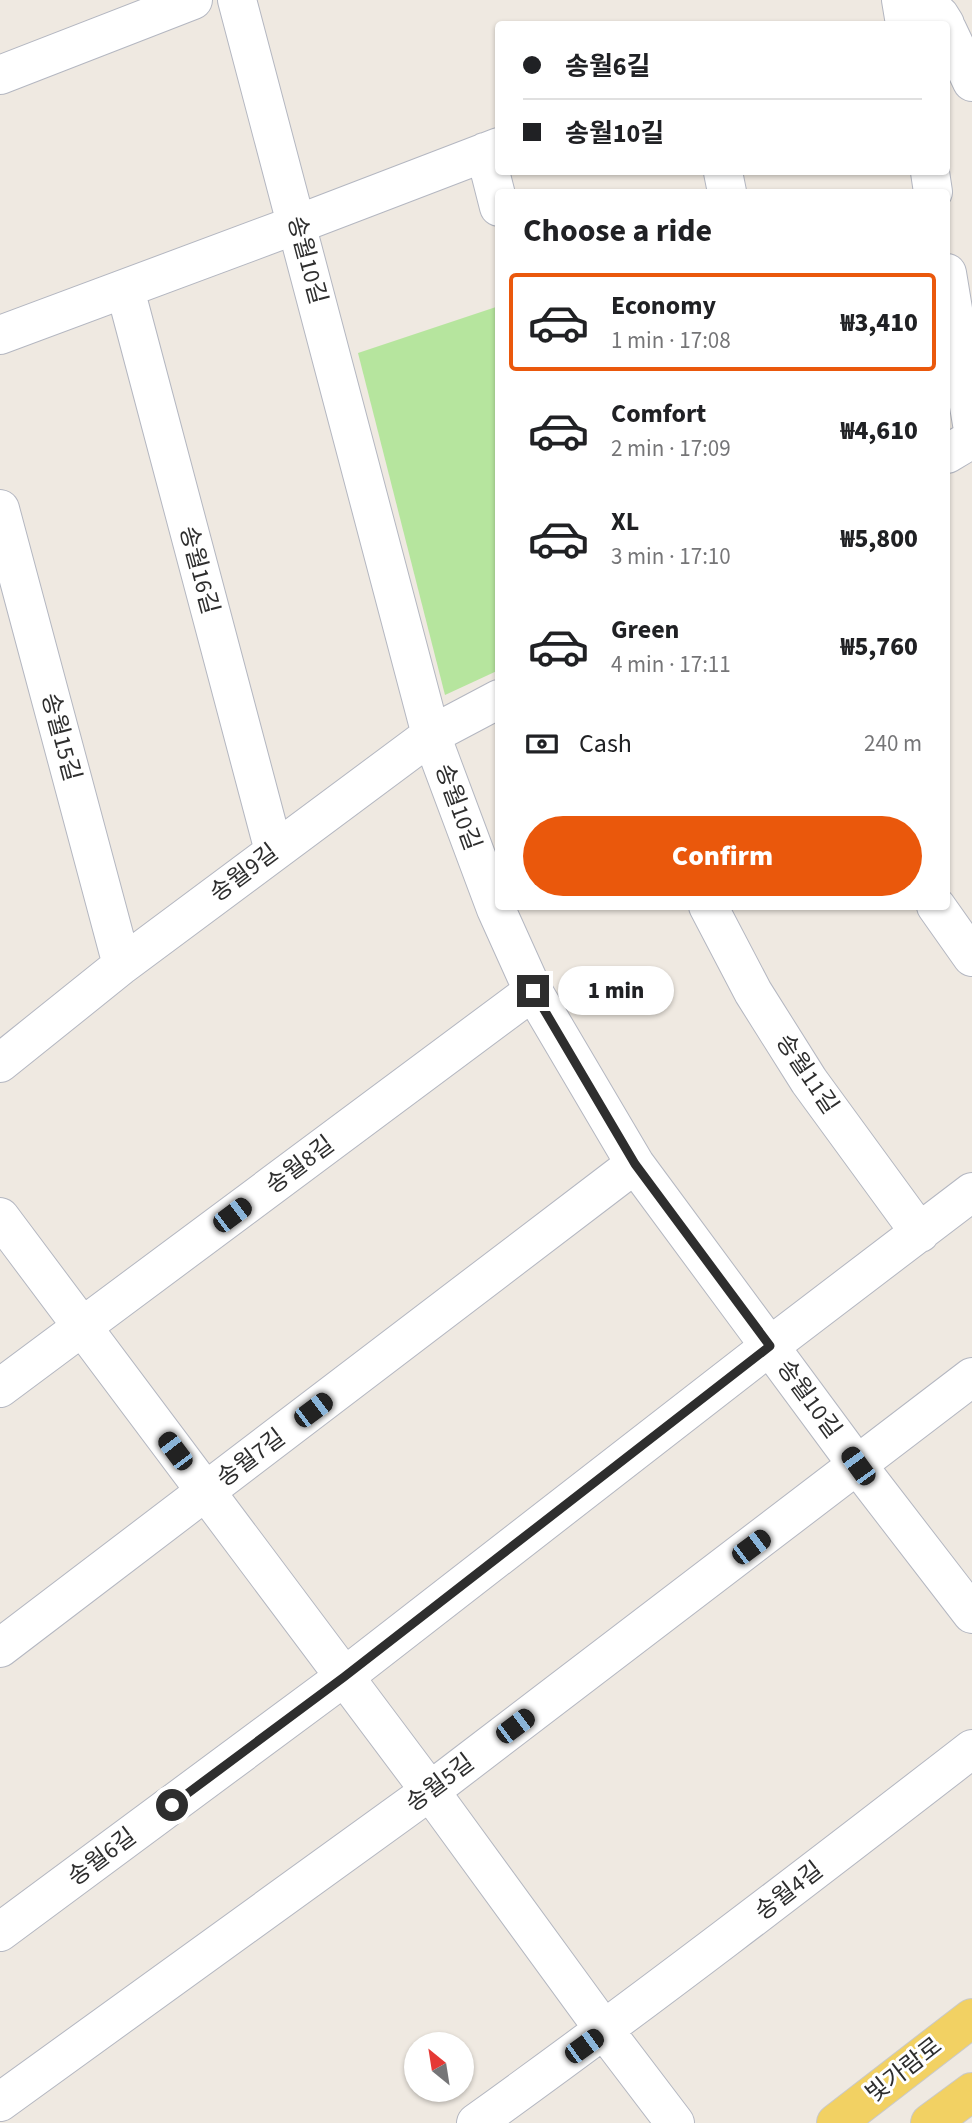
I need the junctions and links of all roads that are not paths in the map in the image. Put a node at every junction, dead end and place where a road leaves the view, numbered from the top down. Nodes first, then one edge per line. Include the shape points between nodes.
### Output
1 (193, 0) edge
2 (237, 0) edge
3 (901, 0) edge
4 (924, 0) edge
5 (904, 21) edge
6 (943, 21) edge
7 (950, 35) edge
8 (0, 75) edge
9 (972, 82) edge
10 (492, 149) edge
11 (495, 173) edge
12 (298, 225) junction
13 (125, 289) junction
14 (950, 291) edge
15 (0, 335) edge
16 (972, 424) edge
17 (972, 439) edge
18 (950, 452) edge
19 (0, 509) edge
20 (495, 701) edge
21 (431, 735) junction
22 (274, 851) junction
23 (495, 906) edge
24 (496, 910) edge
25 (710, 910) edge
26 (939, 910) edge
27 (972, 957) edge
28 (122, 965) junction
29 (533, 991) junction
30 (0, 1063) edge
31 (635, 1164) junction
32 (972, 1192) edge
33 (0, 1217) edge
34 (920, 1233) junction
35 (82, 1328) junction
36 (770, 1346) junction
37 (972, 1377) edge
38 (0, 1388) edge
39 (858, 1466) junction
40 (206, 1492) junction
41 (972, 1614) edge
42 (0, 1648) edge
43 (344, 1677) junction
44 (972, 1749) edge
45 (430, 1791) junction
46 (0, 1932) edge
47 (972, 2018) edge
48 (605, 2031) junction
49 (972, 2092) edge
50 (0, 2102) edge
51 (476, 2123) edge
52 (675, 2123) edge
53 (836, 2123) edge
54 (930, 2123) edge

1 - 8 street
2 - 12 street, 송월10길
3 - 5 street
4 - 6 street
7 - 9 street
10 - 11 street
10 - 12 street
12 - 13 street
12 - 21 street, 송월10길
13 - 15 street
13 - 22 street, 송월16길
14 - 16 street
17 - 18 street
19 - 28 street, 송월15길
20 - 21 street, 송월9길
21 - 22 street, 송월9길
21 - 23 street, 송월10길
22 - 28 street, 송월9길
24 - 29 street, 송월10길
25 - 34 street, 송월11길 via 753,992 809,1081
26 - 27 street
28 - 30 street, 송월9길
29 - 31 street, 송월10길
29 - 35 street, 송월8길
31 - 36 street, 송월10길
31 - 40 street, 송월7길
32 - 34 street, 송월6길
33 - 35 street
34 - 36 street, 송월6길
35 - 38 street, 송월8길
35 - 40 street
36 - 39 street, 송월10길
36 - 43 street, 송월6길
37 - 39 street, 송월5길
39 - 41 street, 송월10길
39 - 45 street, 송월5길
40 - 42 street, 송월7길
40 - 43 street
43 - 45 street
43 - 46 street, 송월6길
44 - 48 street, 송월4길
45 - 48 street
45 - 50 street, 송월5길
47 - 53 main road, 빛가람로
48 - 51 street, 송월4길
48 - 52 street
49 - 54 main road

